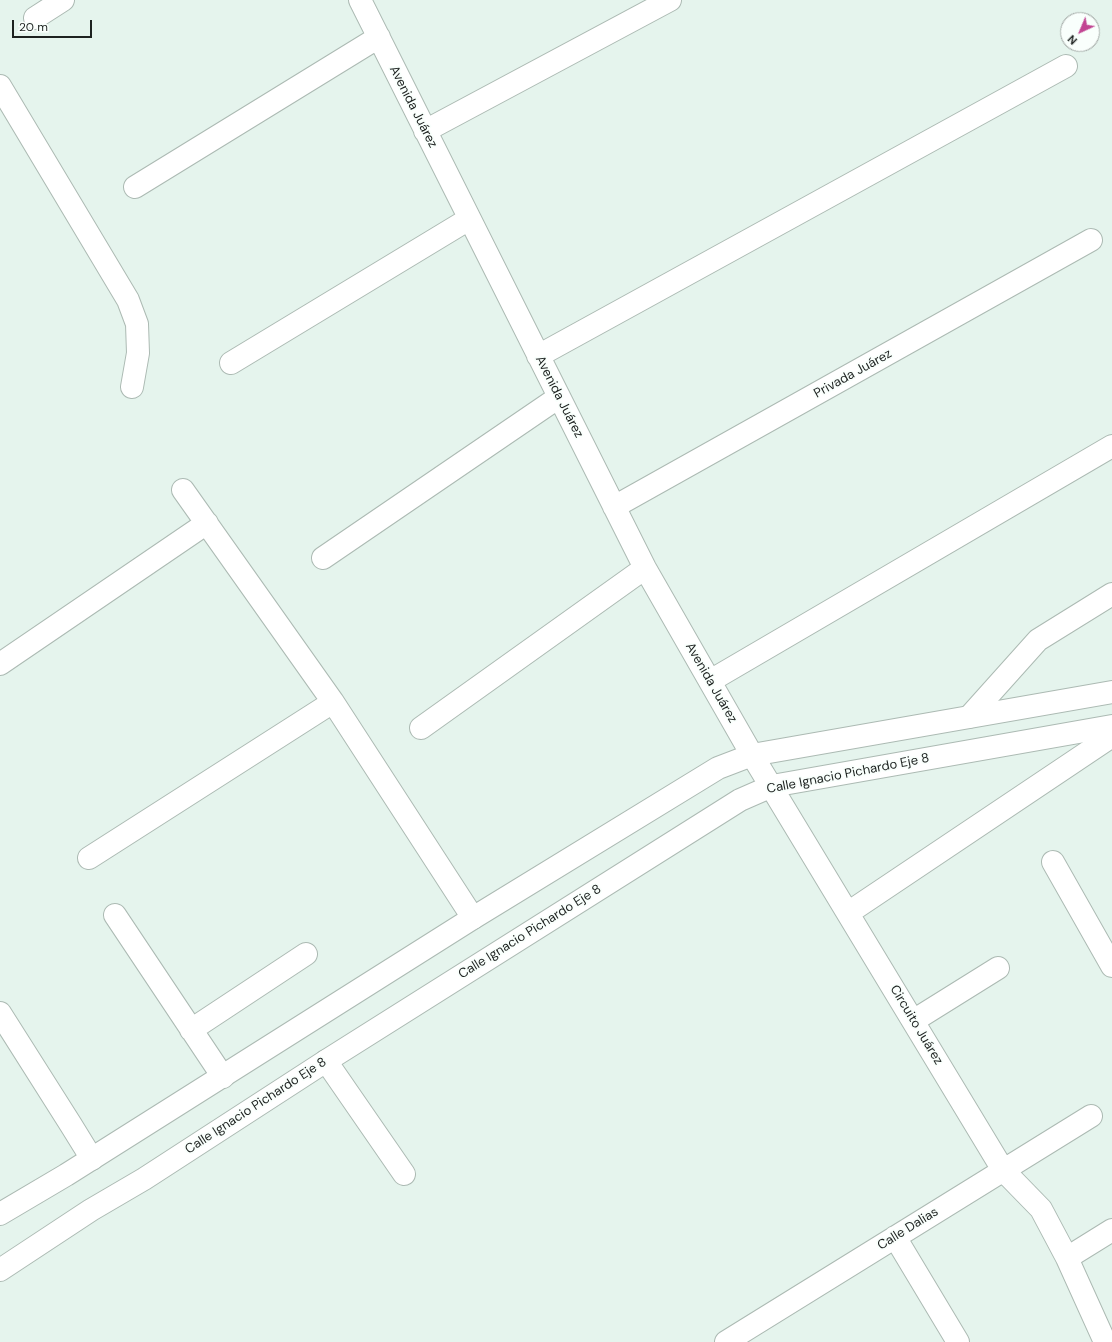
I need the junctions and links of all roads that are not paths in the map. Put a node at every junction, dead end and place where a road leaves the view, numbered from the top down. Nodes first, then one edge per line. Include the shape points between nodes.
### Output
1 (63, 0) edge
2 (360, 0) edge
3 (670, 0) edge
4 (35, 18) dead end
5 (378, 38) junction
6 (1066, 66) dead end
7 (0, 86) edge
8 (425, 131) junction
9 (135, 187) dead end
10 (470, 219) junction
11 (1091, 240) dead end
12 (538, 356) junction
13 (231, 363) dead end
14 (132, 387) dead end
15 (559, 397) junction
16 (1112, 446) edge
17 (183, 490) dead end
18 (614, 507) junction
19 (207, 523) junction
20 (323, 558) dead end
21 (644, 568) junction
22 (1112, 594) edge
23 (0, 664) edge
24 (710, 681) junction
25 (1112, 692) edge
26 (333, 702) junction
27 (970, 717) junction
28 (1112, 726) edge
29 (421, 728) dead end
30 (1112, 736) edge
31 (752, 755) junction
32 (772, 786) junction
33 (89, 858) dead end
34 (1053, 862) dead end
35 (848, 913) junction
36 (115, 915) dead end
37 (473, 918) junction
38 (306, 954) dead end
39 (1112, 966) edge
40 (998, 968) dead end
41 (0, 1013) edge
42 (913, 1021) junction
43 (191, 1030) junction
44 (326, 1061) junction
45 (223, 1078) junction
46 (1090, 1116) dead end
47 (92, 1159) junction
48 (1003, 1170) junction
49 (404, 1174) dead end
50 (0, 1214) edge
51 (1112, 1230) edge
52 (895, 1238) junction
53 (1067, 1258) junction
54 (0, 1270) edge
55 (739, 1339) edge
56 (958, 1342) edge
57 (1105, 1342) edge

1 - 4 street
2 - 5 street, Avenida Juárez
3 - 8 street
5 - 8 street, Avenida Juárez
5 - 9 street
6 - 12 street
7 - 14 street via 128,300 137,324 138,353
8 - 10 street, Avenida Juárez
10 - 12 street, Avenida Juárez
10 - 13 street
11 - 18 street, Privada Juárez
12 - 15 street, Avenida Juárez
15 - 18 street, Avenida Juárez
15 - 20 street
16 - 24 street
17 - 19 street
18 - 21 street, Avenida Juárez
19 - 23 street
19 - 26 street
21 - 24 street, Avenida Juárez
21 - 29 street
22 - 27 street via 1038,640
24 - 31 street, Avenida Juárez
25 - 27 street
26 - 33 street
26 - 37 street
27 - 31 street
28 - 32 street, Calle Ignacio Pichardo Eje 8
30 - 35 street
31 - 32 street, Avenida Juárez
31 - 37 street via 718,768
32 - 35 street, Circuito Juárez
32 - 44 street, Calle Ignacio Pichardo Eje 8 via 740,800
34 - 39 street
35 - 42 street, Circuito Juárez
36 - 43 street
37 - 45 street
38 - 43 street
40 - 42 street
41 - 47 street
42 - 48 street, Circuito Juárez
43 - 45 street
44 - 49 street
44 - 54 street, Calle Ignacio Pichardo Eje 8
45 - 47 street
46 - 48 street, Calle Dalias
47 - 50 street
48 - 52 street, Calle Dalias
48 - 53 street, Circuito Juárez via 1041,1209
51 - 53 street
52 - 55 street, Calle Dalias
52 - 56 street
53 - 57 street, Circuito Juárez

